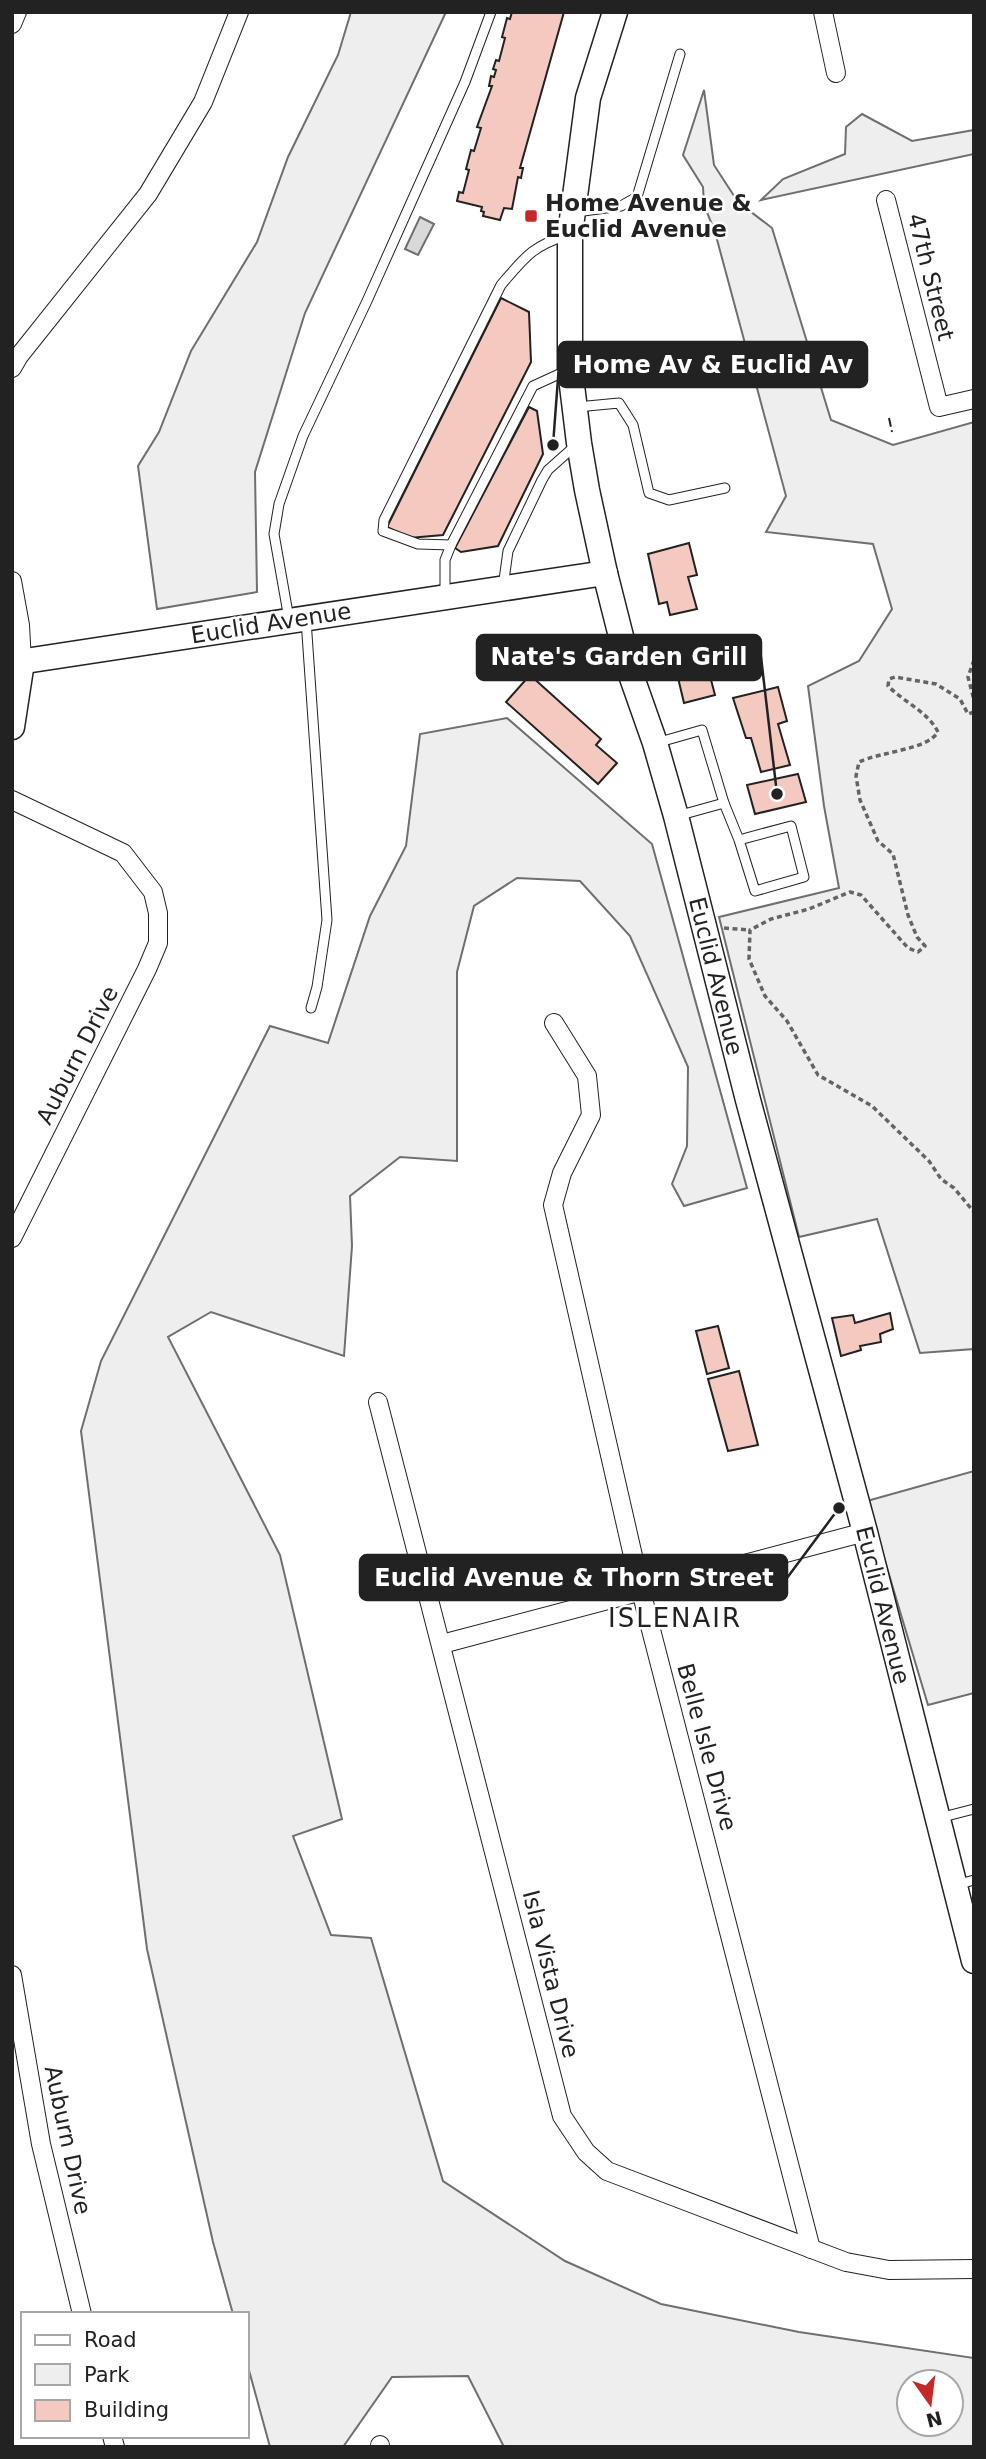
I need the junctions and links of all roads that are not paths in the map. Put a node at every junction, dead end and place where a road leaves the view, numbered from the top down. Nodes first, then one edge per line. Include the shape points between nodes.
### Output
1 (17, 12) edge
2 (239, 12) edge
3 (491, 12) edge
4 (615, 12) edge
5 (823, 12) edge
6 (12, 24) edge
7 (680, 54) dead end
8 (836, 73) dead end
9 (886, 200) dead end
10 (570, 223) junction
11 (12, 368) edge
12 (570, 369) junction
13 (974, 399) edge
14 (575, 407) junction
15 (579, 443) junction
16 (725, 488) dead end
17 (451, 545) junction
18 (605, 573) junction
19 (12, 581) edge
20 (503, 589) junction
21 (445, 597) junction
22 (297, 620) junction
23 (17, 663) edge
24 (12, 727) edge
25 (655, 743) junction
26 (12, 800) edge
27 (724, 803) junction
28 (676, 816) junction
29 (739, 840) junction
30 (311, 1008) dead end
31 (554, 1023) dead end
32 (12, 1238) edge
33 (378, 1402) dead end
34 (865, 1532) junction
35 (641, 1591) junction
36 (442, 1644) junction
37 (974, 1809) edge
38 (937, 1819) junction
39 (964, 1883) edge
40 (974, 1961) edge
41 (12, 1975) edge
42 (19, 2059) edge
43 (811, 2249) junction
44 (974, 2269) edge
45 (82, 2312) edge

1 - 6 street
2 - 11 street via 203,102 148,194
3 - 22 lane via 465,82 303,436 279,504 274,534
4 - 10 main road via 589,98
5 - 8 street
7 - 10 lane via 637,197
9 - 13 street, 47th Street via 939,407
10 - 12 main road
10 - 17 lane via 528,253 501,285 384,520 386,533 418,544
12 - 14 main road
12 - 17 lane via 533,386
14 - 15 main road
14 - 16 lane via 619,403 633,425 649,493 669,500
15 - 18 main road
15 - 20 lane via 541,480 508,551
17 - 21 lane via 445,560
18 - 20 main road, Euclid Avenue
18 - 25 main road, Euclid Avenue via 630,672
19 - 23 street via 20,625
20 - 21 main road, Euclid Avenue
21 - 22 main road, Euclid Avenue
22 - 23 main road, Euclid Avenue
22 - 30 lane via 327,920
23 - 24 main road
25 - 27 lane via 702,730
25 - 28 main road, Euclid Avenue
26 - 32 street, Auburn Drive via 122,853 153,892 158,913 158,943 147,969
27 - 28 lane
27 - 29 lane
28 - 34 main road, Euclid Avenue
29 - 29 lane via 755,891 804,877 791,826
31 - 35 street, Belle Isle Drive via 587,1076 591,1115 562,1173 553,1205
33 - 36 street, Isla Vista Drive
34 - 35 street
34 - 38 main road, Euclid Avenue
35 - 36 street
35 - 43 street, Belle Isle Drive
36 - 43 street, Isla Vista Drive via 562,2116 586,2152 607,2171
37 - 38 lane
38 - 39 main road, Euclid Avenue
39 - 40 main road, Euclid Avenue
41 - 42 street, Auburn Drive
42 - 45 street, Auburn Drive
43 - 44 street, Isla Vista Drive via 846,2263 889,2270

